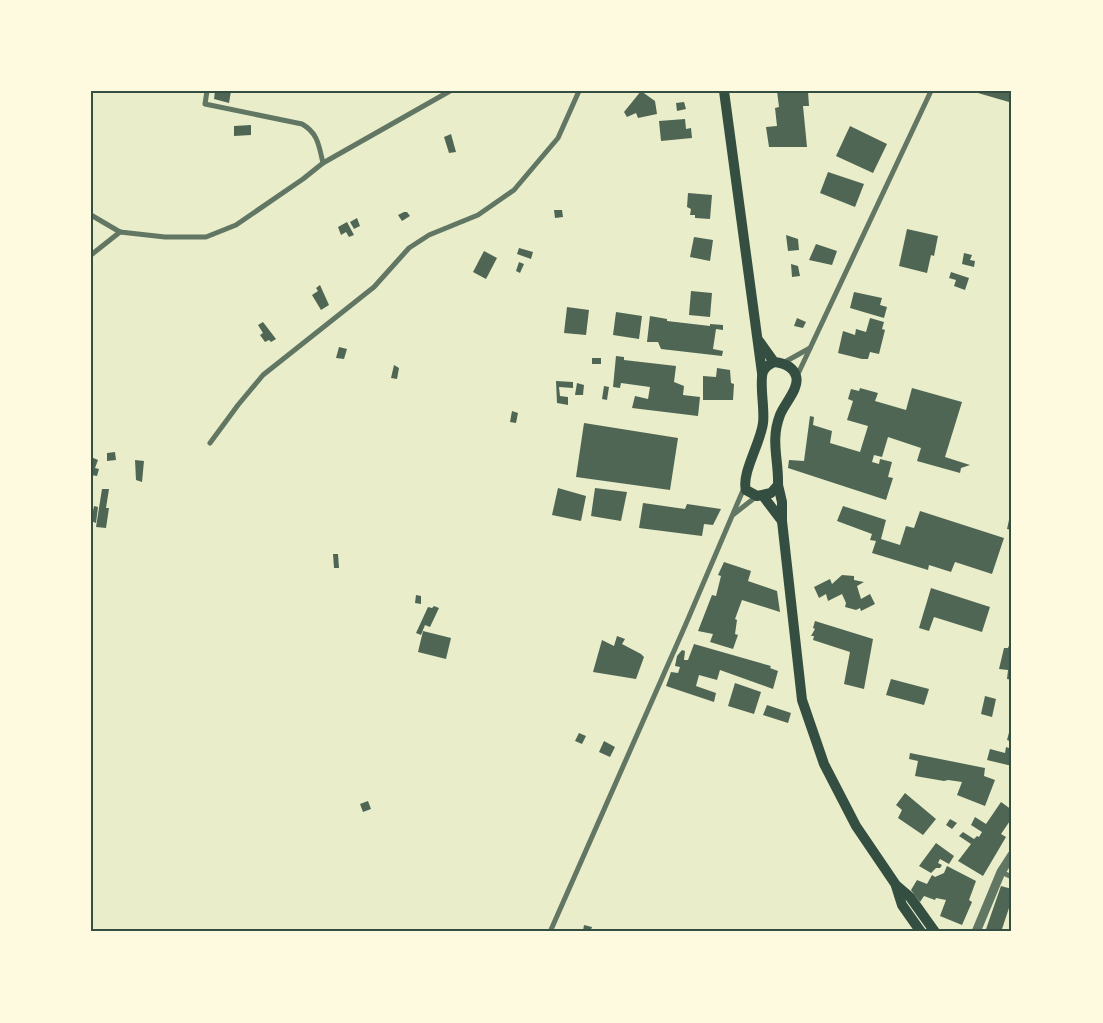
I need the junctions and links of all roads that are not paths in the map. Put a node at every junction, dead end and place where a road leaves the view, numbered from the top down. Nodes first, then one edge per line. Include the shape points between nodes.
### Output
1 (208, 91) edge
2 (450, 91) edge
3 (579, 91) edge
4 (724, 91) edge
5 (931, 91) edge
6 (323, 163) junction
7 (91, 215) edge
8 (120, 232) junction
9 (91, 255) edge
10 (758, 340) junction
11 (810, 348) junction
12 (778, 363) junction
13 (762, 373) junction
14 (796, 376) junction
15 (210, 443) dead end
16 (745, 485) junction
17 (778, 485) junction
18 (760, 496) junction
19 (733, 514) junction
20 (782, 521) junction
21 (1012, 855) edge
22 (1001, 872) junction
23 (1012, 877) edge
24 (896, 885) junction
25 (550, 932) edge
26 (921, 932) edge
27 (936, 932) edge
28 (976, 932) edge

1 - 6 street via 205,104 302,124 312,130 319,142
2 - 6 street
3 - 15 street via 558,138 514,190 478,215 409,248 374,287 263,375
4 - 10 main road
5 - 11 street
6 - 8 street via 236,225 206,237
7 - 8 street
8 - 9 street
10 - 12 main road
10 - 13 main road
11 - 12 street via 799,356
11 - 14 street
12 - 13 main road via 766,366
12 - 14 main road via 791,368
13 - 16 main road via 764,422
14 - 17 main road via 796,384 780,415 776,431 774,452
16 - 18 main road via 751,495
16 - 19 street
17 - 18 main road via 772,493
17 - 20 main road
18 - 19 street
18 - 20 main road
19 - 25 street
20 - 24 main road via 802,700 824,764 851,817
21 - 22 street
22 - 23 street
22 - 28 street
24 - 26 main road via 902,905
24 - 27 main road via 910,897

